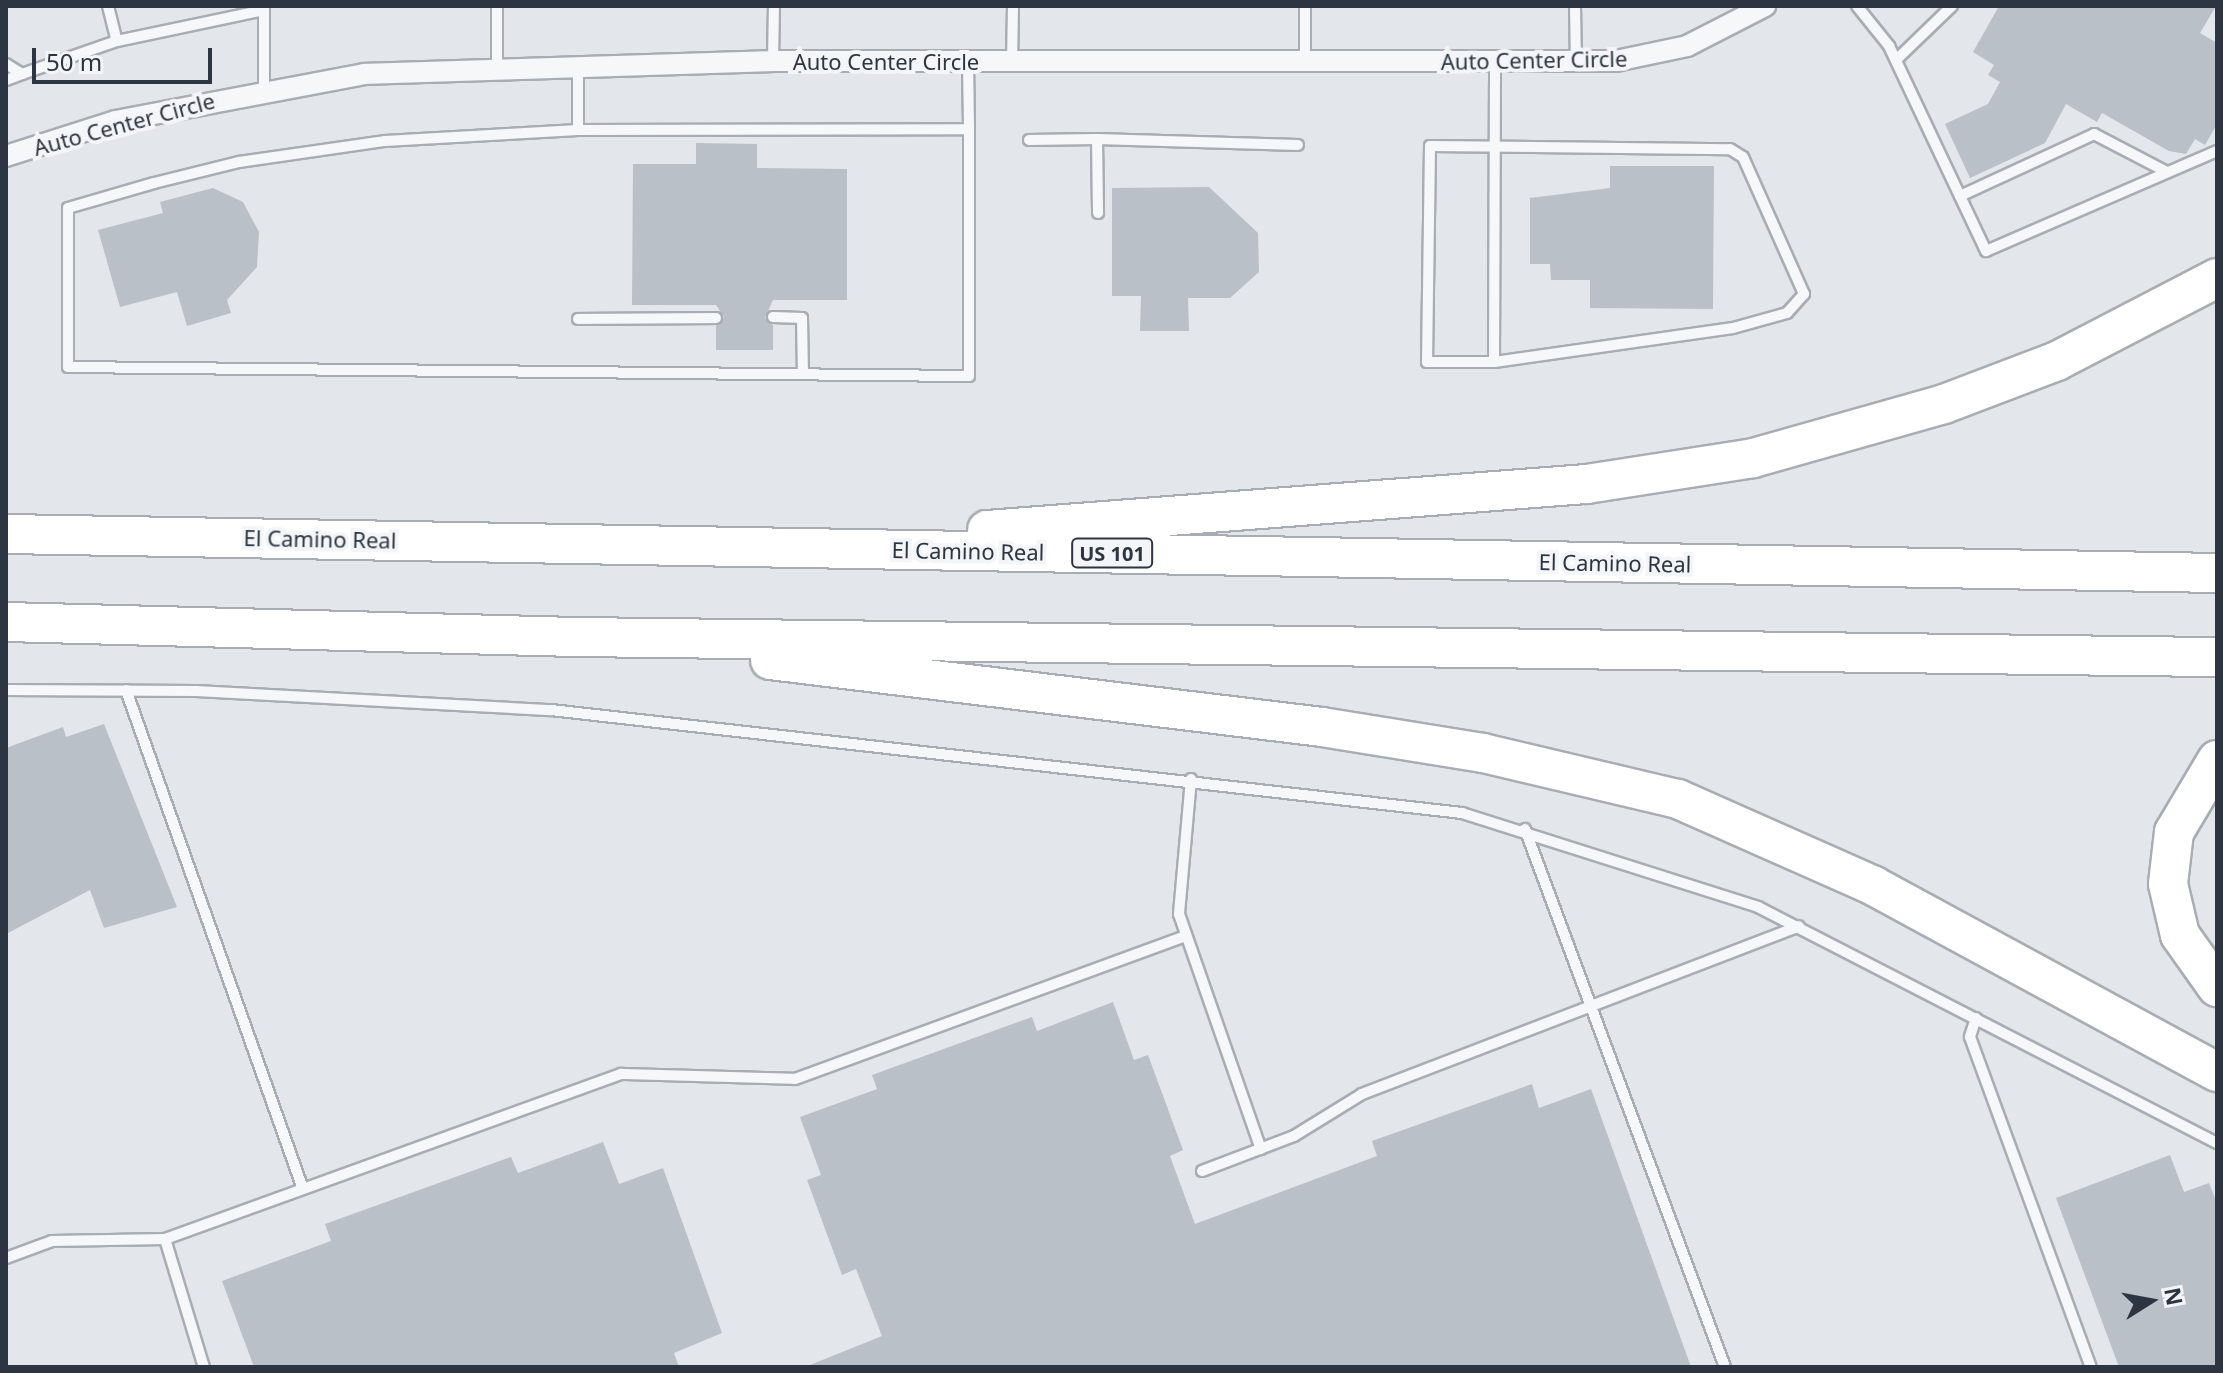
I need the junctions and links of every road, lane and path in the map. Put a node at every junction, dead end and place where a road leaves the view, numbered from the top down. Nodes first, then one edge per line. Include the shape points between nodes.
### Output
1 (108, 6) edge
2 (497, 6) edge
3 (774, 6) edge
4 (1013, 6) edge
5 (1305, 6) edge
6 (1575, 6) edge
7 (1765, 6) edge
8 (1952, 6) edge
9 (264, 8) edge
10 (1863, 8) edge
11 (117, 41) junction
12 (1896, 60) junction
13 (773, 61) junction
14 (1305, 62) junction
15 (968, 63) junction
16 (1012, 63) junction
17 (1495, 63) junction
18 (1576, 63) junction
19 (6, 64) edge
20 (578, 64) junction
21 (497, 66) junction
22 (22, 74) junction
23 (6, 80) edge
24 (264, 89) junction
25 (969, 129) junction
26 (578, 130) junction
27 (1097, 139) junction
28 (1029, 140) dead end
29 (1298, 145) dead end
30 (1496, 146) junction
31 (2217, 151) edge
32 (6, 156) edge
33 (2167, 172) junction
34 (1960, 196) junction
35 (1098, 213) dead end
36 (2217, 278) edge
37 (773, 317) dead end
38 (716, 318) dead end
39 (578, 319) dead end
40 (1494, 362) junction
41 (803, 374) junction
42 (6, 534) edge
43 (780, 547) junction
44 (2217, 573) edge
45 (6, 622) edge
46 (576, 637) junction
47 (2217, 657) edge
48 (6, 690) edge
49 (126, 690) junction
50 (2217, 760) edge
51 (1191, 779) junction
52 (1525, 829) junction
53 (1799, 926) junction
54 (1186, 936) junction
55 (2217, 987) edge
56 (1593, 1010) junction
57 (1976, 1018) junction
58 (2217, 1072) edge
59 (2217, 1143) edge
60 (1261, 1149) junction
61 (1202, 1171) dead end
62 (303, 1189) junction
63 (165, 1239) junction
64 (6, 1258) edge
65 (204, 1367) edge
66 (1725, 1367) edge
67 (2091, 1367) edge

1 - 11 lane
2 - 21 lane
3 - 13 lane
4 - 16 lane
5 - 14 lane
6 - 18 lane
7 - 18 street, Auto Center Circle via 1687,46
8 - 12 lane
9 - 11 lane
9 - 24 lane
10 - 12 lane
11 - 22 lane
12 - 34 lane
13 - 15 street, Auto Center Circle
13 - 20 street, Auto Center Circle
14 - 16 street, Auto Center Circle
14 - 17 street, Auto Center Circle
15 - 16 street, Auto Center Circle
15 - 25 lane
17 - 18 street, Auto Center Circle
17 - 30 lane
19 - 22 lane
20 - 21 street, Auto Center Circle
20 - 26 lane
21 - 24 street, Auto Center Circle via 364,74
22 - 23 lane
24 - 32 street, Auto Center Circle via 116,121
25 - 26 lane
25 - 41 lane via 969,376
26 - 41 lane via 318,150 239,162 68,208 68,367
27 - 28 lane
27 - 29 lane
27 - 35 lane
30 - 40 lane
30 - 40 lane via 1430,146 1427,362
30 - 40 lane via 1730,149 1743,157 1804,294 1787,313 1765,321
31 - 33 lane
33 - 34 lane via 2094,134
33 - 34 lane via 1986,251
36 - 43 highway via 2057,361 1944,404 1753,458 1586,484
37 - 41 lane via 802,318
38 - 39 lane
42 - 43 highway, El Camino Real / US 101
43 - 44 highway, El Camino Real / US 101
45 - 46 highway
46 - 47 highway
46 - 58 highway via 1322,727 1483,753 1678,799 1874,886
48 - 49 lane
49 - 51 lane via 551,710
49 - 62 lane
50 - 55 highway via 2174,832 2168,884 2180,935
51 - 52 lane via 1462,813
51 - 54 lane via 1176,893
52 - 53 lane
52 - 56 lane
53 - 56 lane
53 - 57 lane
54 - 60 lane
54 - 62 lane via 795,1079 621,1074
56 - 60 lane via 1362,1094
56 - 66 lane
57 - 59 lane
57 - 67 lane via 1970,1037
60 - 61 lane
62 - 63 lane
63 - 64 lane via 52,1241
63 - 65 lane

